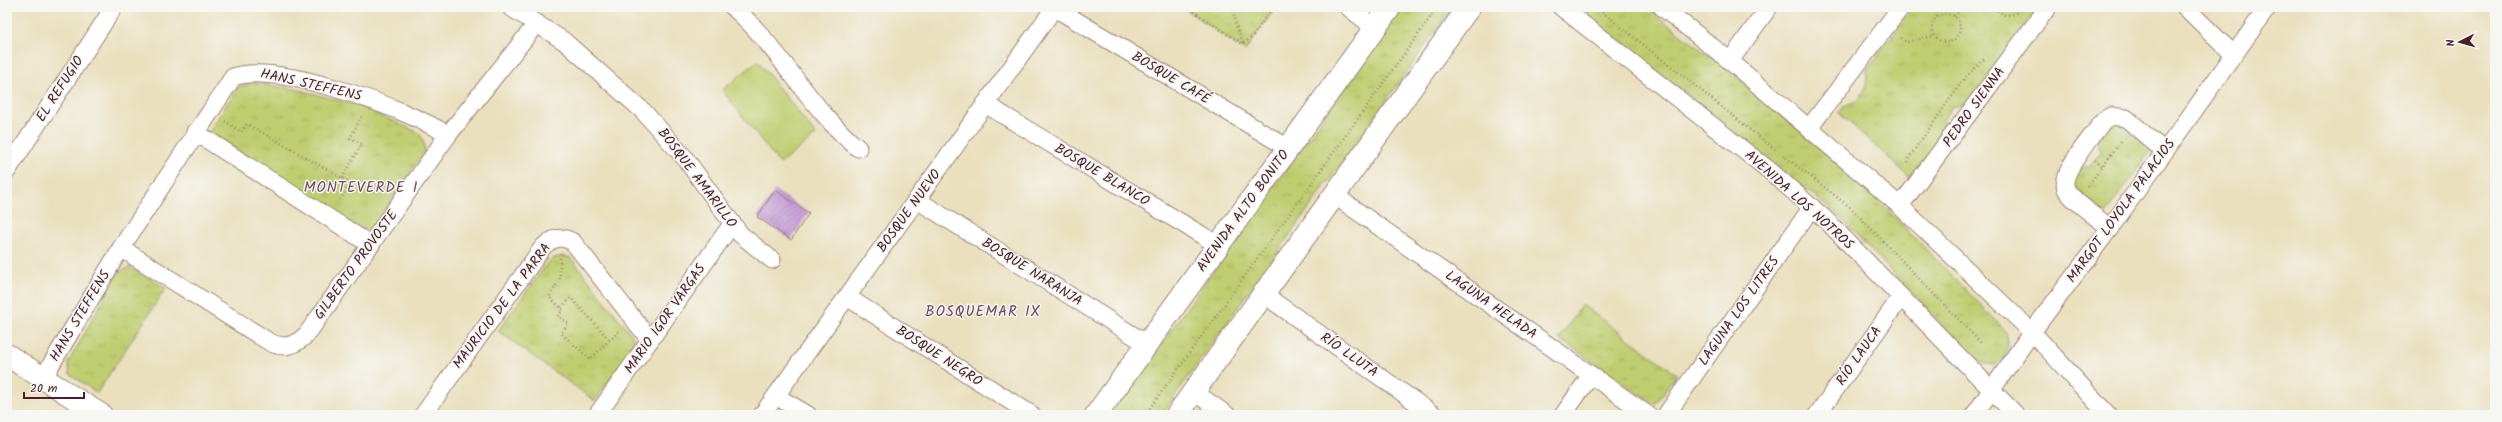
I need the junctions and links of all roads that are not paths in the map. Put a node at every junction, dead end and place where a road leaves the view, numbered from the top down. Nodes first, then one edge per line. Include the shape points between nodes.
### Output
1 (114, 7) edge
2 (510, 7) edge
3 (733, 7) edge
4 (1055, 7) edge
5 (1348, 7) edge
6 (1390, 7) edge
7 (1469, 7) edge
8 (1561, 7) edge
9 (1662, 7) edge
10 (1769, 7) edge
11 (1900, 7) edge
12 (2048, 7) edge
13 (2185, 7) edge
14 (2268, 7) edge
15 (537, 23) junction
16 (1375, 28) junction
17 (2233, 54) junction
18 (1730, 61) junction
19 (985, 104) junction
20 (1809, 128) junction
21 (195, 132) junction
22 (448, 135) junction
23 (858, 148) dead end
24 (1288, 148) junction
25 (2164, 150) junction
26 (7, 171) edge
27 (1334, 195) junction
28 (917, 200) junction
29 (1900, 206) junction
30 (1812, 208) junction
31 (732, 224) junction
32 (2110, 228) junction
33 (371, 245) junction
34 (1218, 245) junction
35 (121, 248) junction
36 (772, 260) dead end
37 (1263, 294) junction
38 (847, 297) junction
39 (1901, 297) junction
40 (2032, 332) junction
41 (650, 340) junction
42 (1147, 344) junction
43 (7, 355) edge
44 (1591, 375) junction
45 (43, 378) junction
46 (1992, 389) junction
47 (1194, 392) junction
48 (776, 396) junction
49 (101, 415) edge
50 (423, 415) edge
51 (597, 415) edge
52 (762, 415) edge
53 (808, 415) edge
54 (1032, 415) edge
55 (1096, 415) edge
56 (1177, 415) edge
57 (1226, 415) edge
58 (1434, 415) edge
59 (1563, 415) edge
60 (1648, 415) edge
61 (1666, 415) edge
62 (1817, 415) edge
63 (1974, 415) edge
64 (2016, 415) edge
65 (2108, 415) edge

1 - 26 street, EL REFUGIO
2 - 15 street, BOSQUE AMARILLO
3 - 23 street via 769,45 832,124
4 - 19 street, BOSQUE NUEVO
4 - 24 street, BOSQUE CAFÉ
5 - 16 street
6 - 16 street, AVENIDA ALTO BONITO
7 - 27 street
8 - 30 street, AVENIDA LOS NOTROS via 1770,171
9 - 18 street
10 - 18 street
11 - 20 street
12 - 29 street, PEDRO SIENNA
13 - 17 street
14 - 17 street, MARGOT LOYOLA PALACIOS
15 - 22 street, GILBERTO PROVOSTE
15 - 31 street, BOSQUE AMARILLO via 596,67 643,111 684,157
16 - 24 street, AVENIDA ALTO BONITO
17 - 25 street, MARGOT LOYOLA PALACIOS
18 - 20 street
19 - 28 street, BOSQUE NUEVO
19 - 34 street, BOSQUE BLANCO
20 - 29 street
21 - 22 street, HANS STEFFENS via 233,77 243,73 282,76 371,99 434,126
21 - 33 street
21 - 35 street, HANS STEFFENS
22 - 33 street, GILBERTO PROVOSTE
24 - 34 street, AVENIDA ALTO BONITO
25 - 32 street, MARGOT LOYOLA PALACIOS
25 - 32 street via 2118,115 2111,116 2104,120 2067,172 2066,189
27 - 37 street
27 - 44 street, LAGUNA HELADA
28 - 38 street, BOSQUE NUEVO
28 - 42 street, BOSQUE NARANJA
29 - 40 street
30 - 39 street, AVENIDA LOS NOTROS
30 - 61 street, LAGUNA LOS LITRES
31 - 36 street, BOSQUE AMARILLO via 750,244
31 - 41 street, MARIO IGOR VARGAS
32 - 40 street, MARGOT LOYOLA PALACIOS
33 - 35 street, GILBERTO PROVOSTE via 307,334 300,341 286,346 271,343
34 - 42 street, AVENIDA ALTO BONITO
35 - 45 street, HANS STEFFENS
37 - 47 street
37 - 58 street, RÍO LLUTA
38 - 48 street, BOSQUE NUEVO
38 - 54 street, BOSQUE NEGRO
39 - 46 street, AVENIDA LOS NOTROS
39 - 62 street, RÍO LAUCA
40 - 46 street, MARGOT LOYOLA PALACIOS
40 - 65 street
41 - 50 street, MAURICIO DE LA PARRA via 573,242 560,237 543,247
41 - 51 street, MARIO IGOR VARGAS
42 - 55 street, AVENIDA ALTO BONITO
43 - 45 street
44 - 59 street
44 - 60 street, LAGUNA HELADA
45 - 49 street
46 - 63 street, MARGOT LOYOLA PALACIOS
46 - 64 street, AVENIDA LOS NOTROS
47 - 56 street
47 - 57 street
48 - 52 street, BOSQUE NUEVO
48 - 53 street

